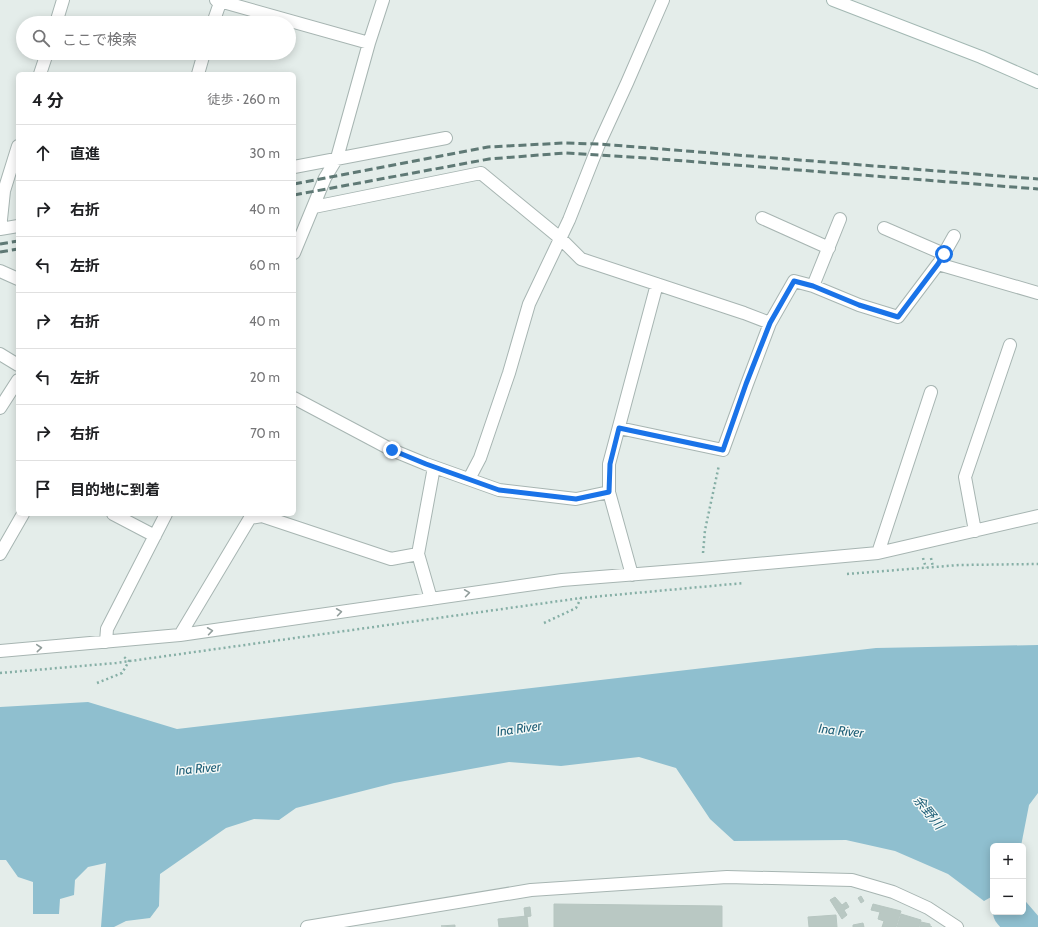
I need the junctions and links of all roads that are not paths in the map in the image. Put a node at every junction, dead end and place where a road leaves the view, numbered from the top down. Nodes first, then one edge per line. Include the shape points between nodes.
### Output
1 (63, 0) edge
2 (219, 0) edge
3 (383, 0) edge
4 (662, 0) edge
5 (832, 0) edge
6 (58, 16) edge
7 (216, 16) edge
8 (275, 16) edge
9 (296, 22) edge
10 (369, 43) junction
11 (45, 60) edge
12 (202, 60) edge
13 (41, 72) edge
14 (199, 72) edge
15 (1038, 82) edge
16 (446, 138) dead end
17 (16, 152) edge
18 (337, 158) junction
19 (296, 166) edge
20 (314, 207) junction
21 (762, 218) dead end
22 (840, 220) dead end
23 (16, 226) edge
24 (884, 228) dead end
25 (0, 229) edge
26 (954, 236) dead end
27 (560, 238) junction
28 (296, 248) edge
29 (829, 248) junction
30 (941, 259) junction
31 (0, 271) edge
32 (16, 278) edge
33 (657, 284) junction
34 (813, 286) junction
35 (1038, 293) edge
36 (770, 323) junction
37 (1010, 345) dead end
38 (0, 354) edge
39 (16, 364) edge
40 (16, 383) edge
41 (931, 392) dead end
42 (296, 399) edge
43 (0, 408) edge
44 (619, 428) junction
45 (434, 467) junction
46 (469, 479) junction
47 (609, 492) junction
48 (22, 516) edge
49 (117, 516) edge
50 (165, 516) edge
51 (1038, 516) edge
52 (975, 531) junction
53 (155, 536) junction
54 (878, 553) junction
55 (0, 554) edge
56 (418, 554) junction
57 (632, 575) junction
58 (431, 598) junction
59 (180, 636) junction
60 (106, 642) junction
61 (0, 651) edge
62 (307, 927) edge
63 (957, 927) edge

1 - 6 street
2 - 7 street
2 - 8 street
3 - 10 street
4 - 27 street via 598,144
5 - 15 street via 981,57
9 - 10 street
10 - 18 street
11 - 13 street
12 - 14 street
16 - 18 street
17 - 25 street via 4,191
18 - 19 street
18 - 20 street via 325,178
20 - 27 street via 481,173
20 - 28 street
21 - 29 street
22 - 29 street
23 - 25 street
24 - 30 street
26 - 30 street
27 - 33 street via 581,259
27 - 46 street via 529,304 507,380 480,458
29 - 34 street
30 - 34 street via 898,317 859,305
30 - 35 street
31 - 32 street
33 - 36 street
33 - 44 street
34 - 36 street via 794,281
36 - 44 street via 723,450
37 - 52 street via 965,477
38 - 39 street
40 - 43 street
41 - 54 street
42 - 45 street via 392,450
44 - 47 street via 610,464
45 - 46 street
45 - 56 street
46 - 47 street via 499,490 576,499
47 - 57 street
48 - 55 street
49 - 53 street
50 - 53 street
51 - 52 street
52 - 54 street
53 - 60 street via 107,629
54 - 57 street
56 - 58 street
56 - 59 street via 391,559 262,516 250,518
58 -> 57 street via 562,580
59 -> 58 street
59 - 60 street
61 -> 60 street
62 - 63 street via 531,890 726,877 852,880 893,892 928,908

